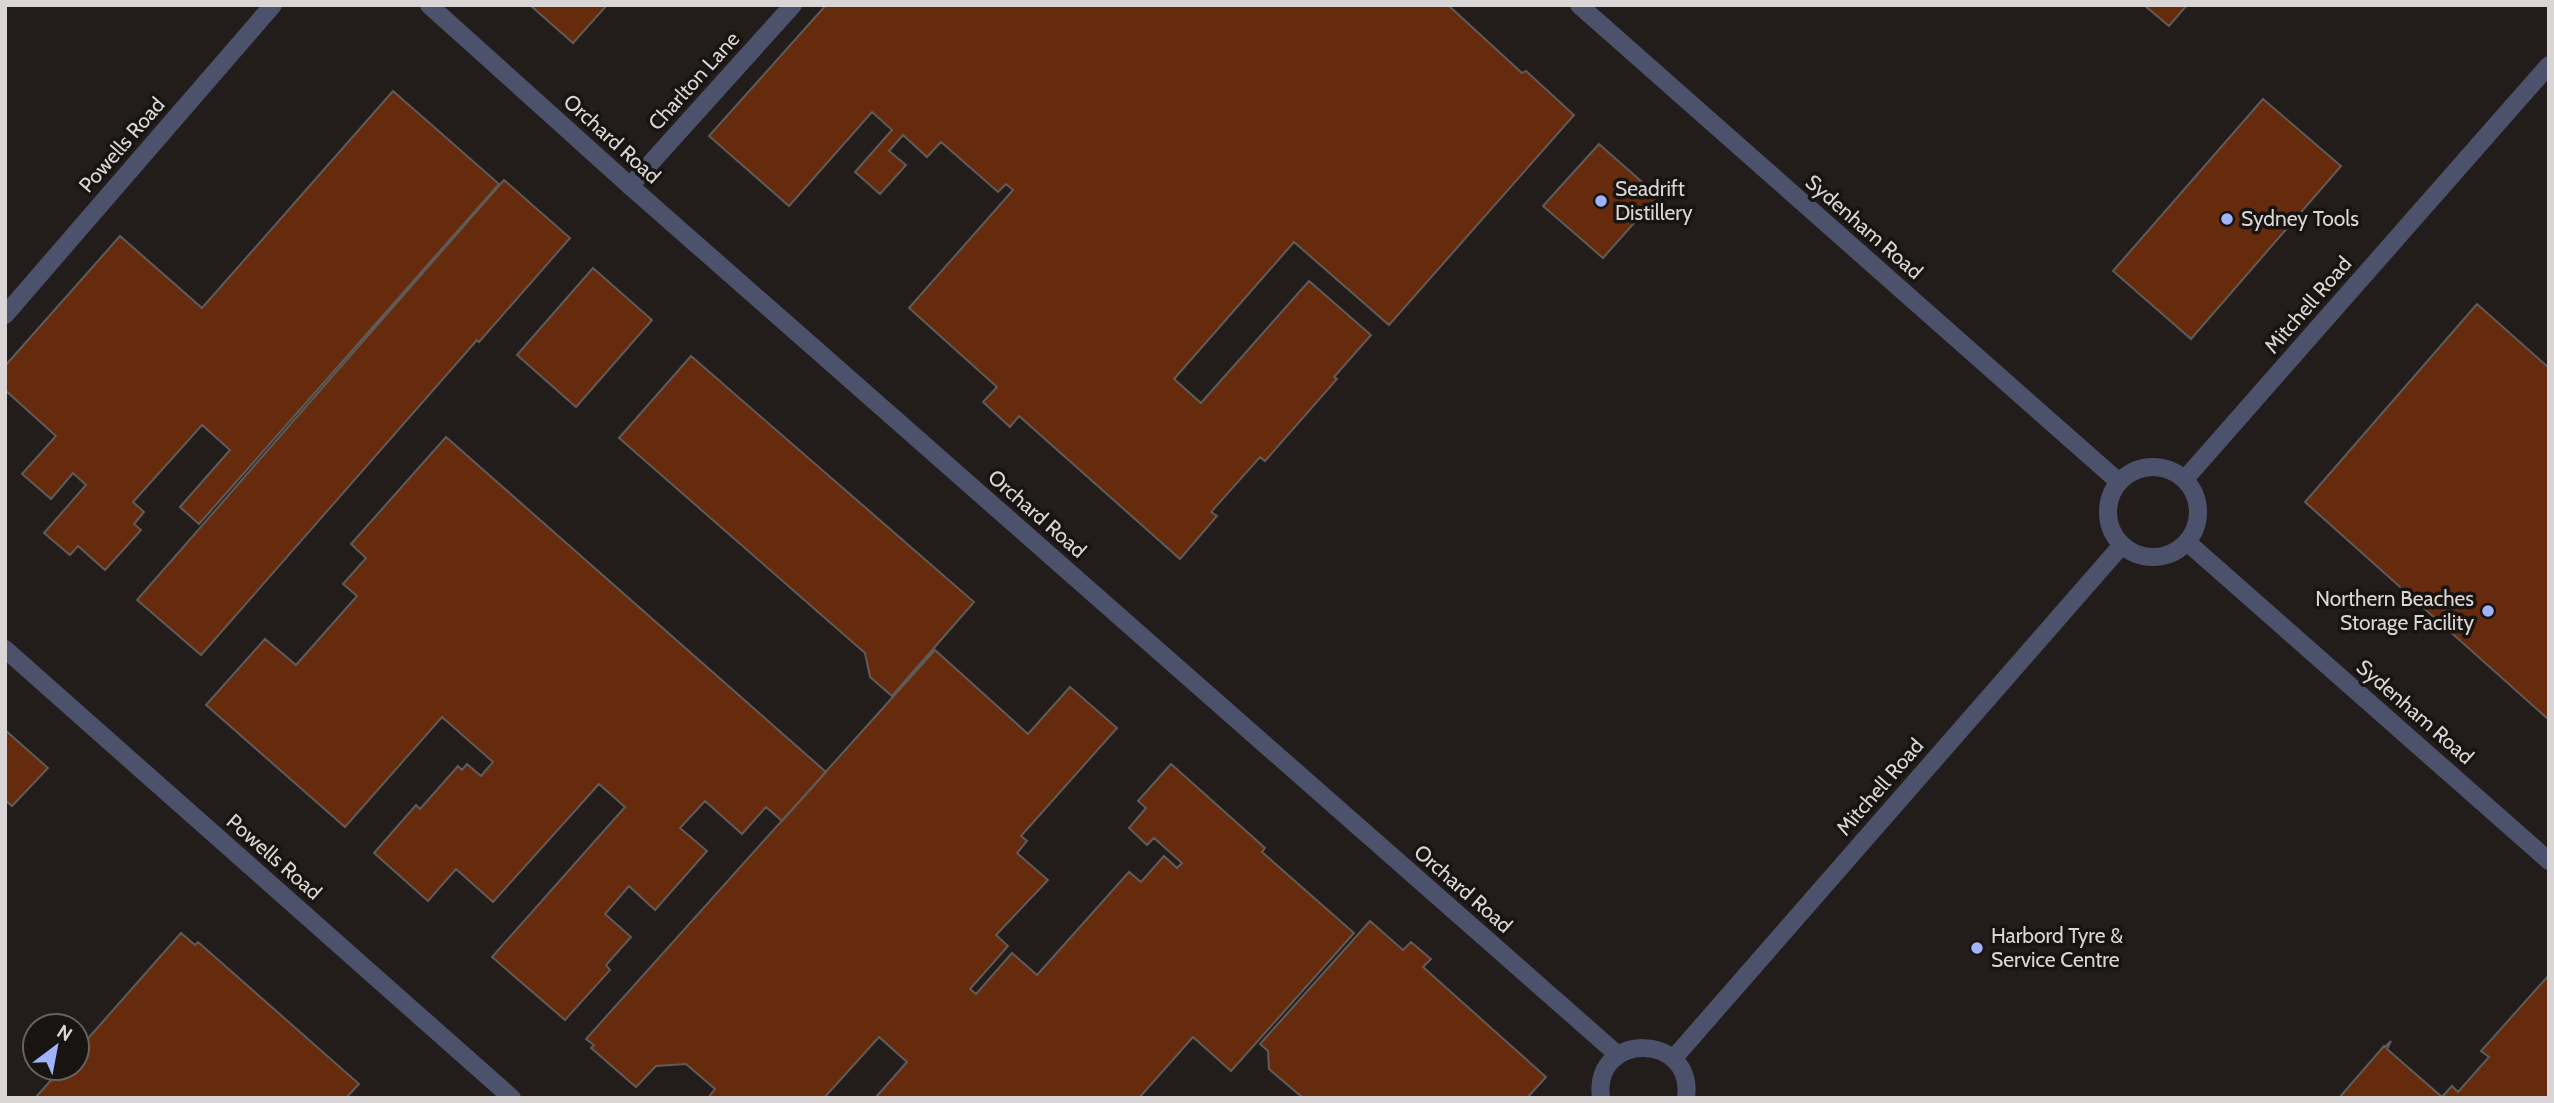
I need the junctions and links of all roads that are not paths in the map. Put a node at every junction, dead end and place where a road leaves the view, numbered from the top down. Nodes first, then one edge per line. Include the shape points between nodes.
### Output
1 (273, 5) edge
2 (429, 5) edge
3 (793, 5) edge
4 (1579, 5) edge
5 (2549, 65) edge
6 (630, 186) junction
7 (5, 315) edge
8 (2185, 479) junction
9 (2119, 482) junction
10 (2188, 542) junction
11 (2122, 545) junction
12 (5, 649) edge
13 (2549, 861) edge
14 (1618, 1055) junction
15 (1673, 1059) junction
16 (512, 1098) edge
17 (1601, 1098) edge
18 (1686, 1098) edge

1 - 7 street, Powells Road
2 - 6 street, Orchard Road
3 - 6 street, Charlton Lane
4 - 9 street, Sydenham Road
5 - 8 street, Mitchell Road
6 - 14 street, Orchard Road
8 - 9 street via 2150,467
8 - 10 street via 2194,491 2199,514
9 - 11 street via 2108,515
10 - 11 street via 2158,557 2133,553
10 - 13 street, Sydenham Road
11 - 15 street, Mitchell Road
12 - 16 street, Powells Road
14 - 15 street via 1646,1047
14 - 17 street via 1602,1076
15 - 18 street via 1686,1081

